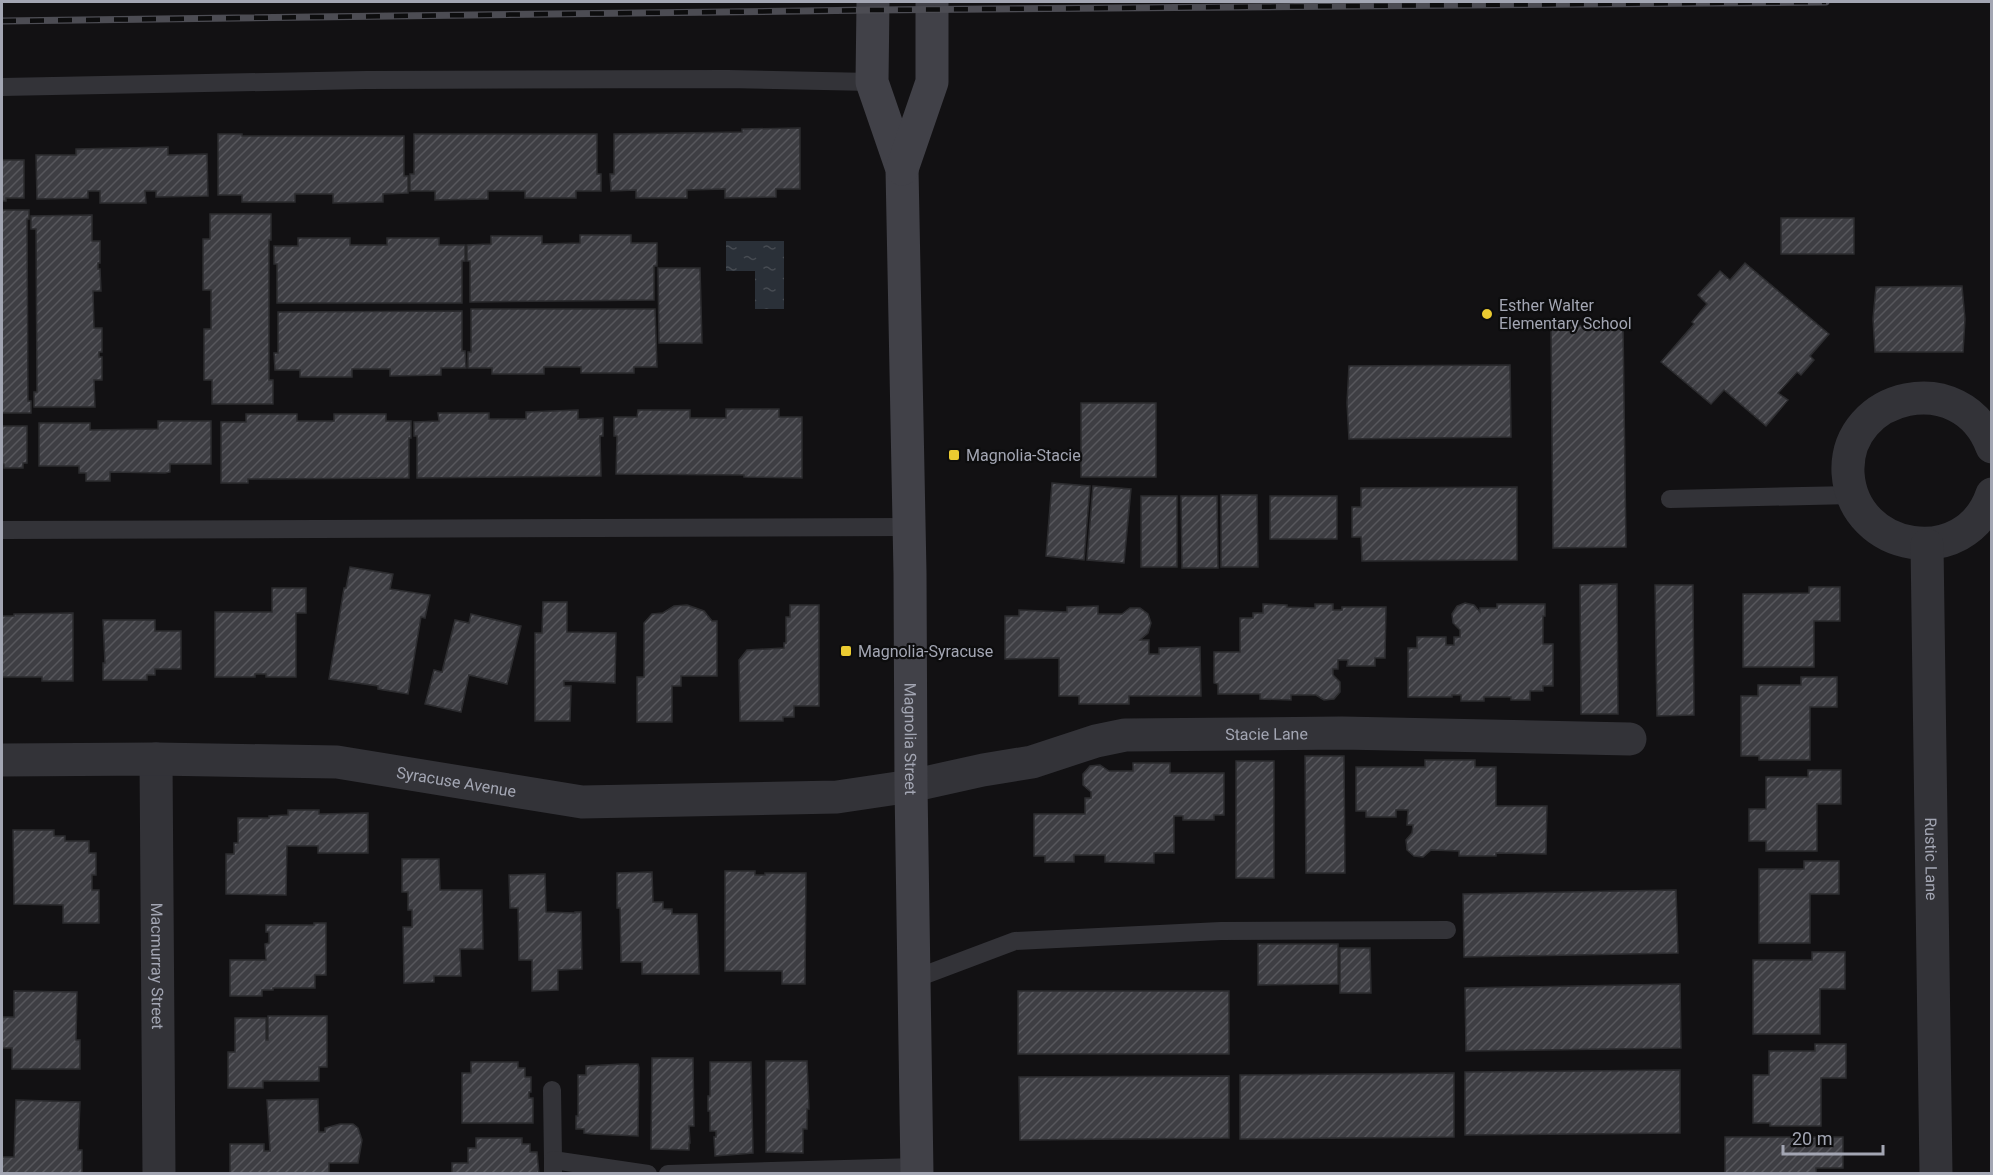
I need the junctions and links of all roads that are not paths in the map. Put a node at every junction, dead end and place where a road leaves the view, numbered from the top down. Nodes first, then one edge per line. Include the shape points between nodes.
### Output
1 (873, 2) edge
2 (932, 2) edge
3 (872, 82) junction
4 (2, 87) edge
5 (902, 169) junction
6 (1992, 447) edge
7 (1992, 494) edge
8 (1852, 495) junction
9 (1670, 499) dead end
10 (909, 527) junction
11 (2, 530) edge
12 (1927, 544) junction
13 (1630, 739) dead end
14 (156, 759) junction
15 (2, 760) edge
16 (911, 786) junction
17 (1447, 930) dead end
18 (914, 979) junction
19 (552, 1090) dead end
20 (554, 1166) edge
21 (917, 1170) edge
22 (159, 1173) edge
23 (648, 1173) edge
24 (669, 1173) edge
25 (1936, 1173) edge

1 - 3 main road
2 - 5 main road via 932,82
3 - 4 lane via 366,80
3 - 5 main road
5 - 10 main road, Magnolia Street
6 - 8 street via 1971,414 1949,402 1924,397 1900,400 1879,411 1862,427 1851,448 1848,472
7 - 12 street via 1988,506 1972,525 1951,538
8 - 9 lane
8 - 12 street via 1863,516 1881,532 1903,542
10 - 11 lane
10 - 16 main road, Magnolia Street
12 - 25 street, Rustic Lane
13 - 16 street, Stacie Lane via 1342,733 1125,735 1032,762
14 - 15 street, Syracuse Avenue
14 - 16 street, Syracuse Avenue via 337,762 582,802 837,797
14 - 22 street, Macmurray Street
16 - 18 main road, Magnolia Street
17 - 18 lane via 1221,931 1015,941
18 - 21 main road, Magnolia Street
19 - 20 lane
20 - 23 lane
21 - 24 lane

